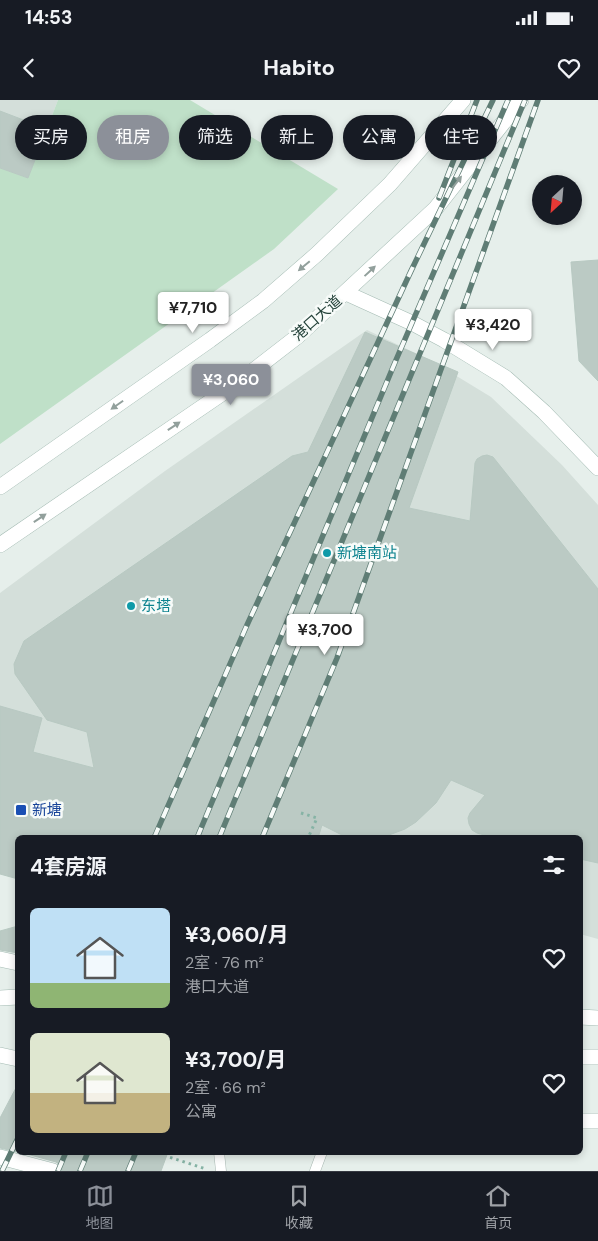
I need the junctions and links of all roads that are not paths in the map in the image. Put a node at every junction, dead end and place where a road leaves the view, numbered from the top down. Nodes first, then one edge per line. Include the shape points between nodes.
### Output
1 (463, 100) edge
2 (522, 100) edge
3 (346, 293) junction
4 (598, 468) edge
5 (0, 486) edge
6 (0, 546) edge
7 (0, 959) edge
8 (15, 962) edge
9 (15, 997) edge
10 (0, 998) edge
11 (583, 1017) edge
12 (598, 1018) edge
13 (0, 1055) edge
14 (583, 1057) edge
15 (597, 1057) edge
16 (15, 1059) edge
17 (583, 1121) edge
18 (598, 1121) edge
19 (219, 1155) edge
20 (321, 1155) edge
21 (0, 1157) edge
22 (53, 1171) edge
23 (221, 1171) edge
24 (315, 1171) edge

1 -> 5 street via 394,180 263,301
3 -> 2 street, 港口大道 via 436,208
3 - 4 street via 444,340 506,378
6 -> 3 street, 港口大道 via 236,384 298,336
7 - 8 street
9 - 10 street
11 - 12 street
13 - 16 street
14 - 15 street
17 - 18 street
19 - 23 lane
20 - 24 lane
21 - 22 street

